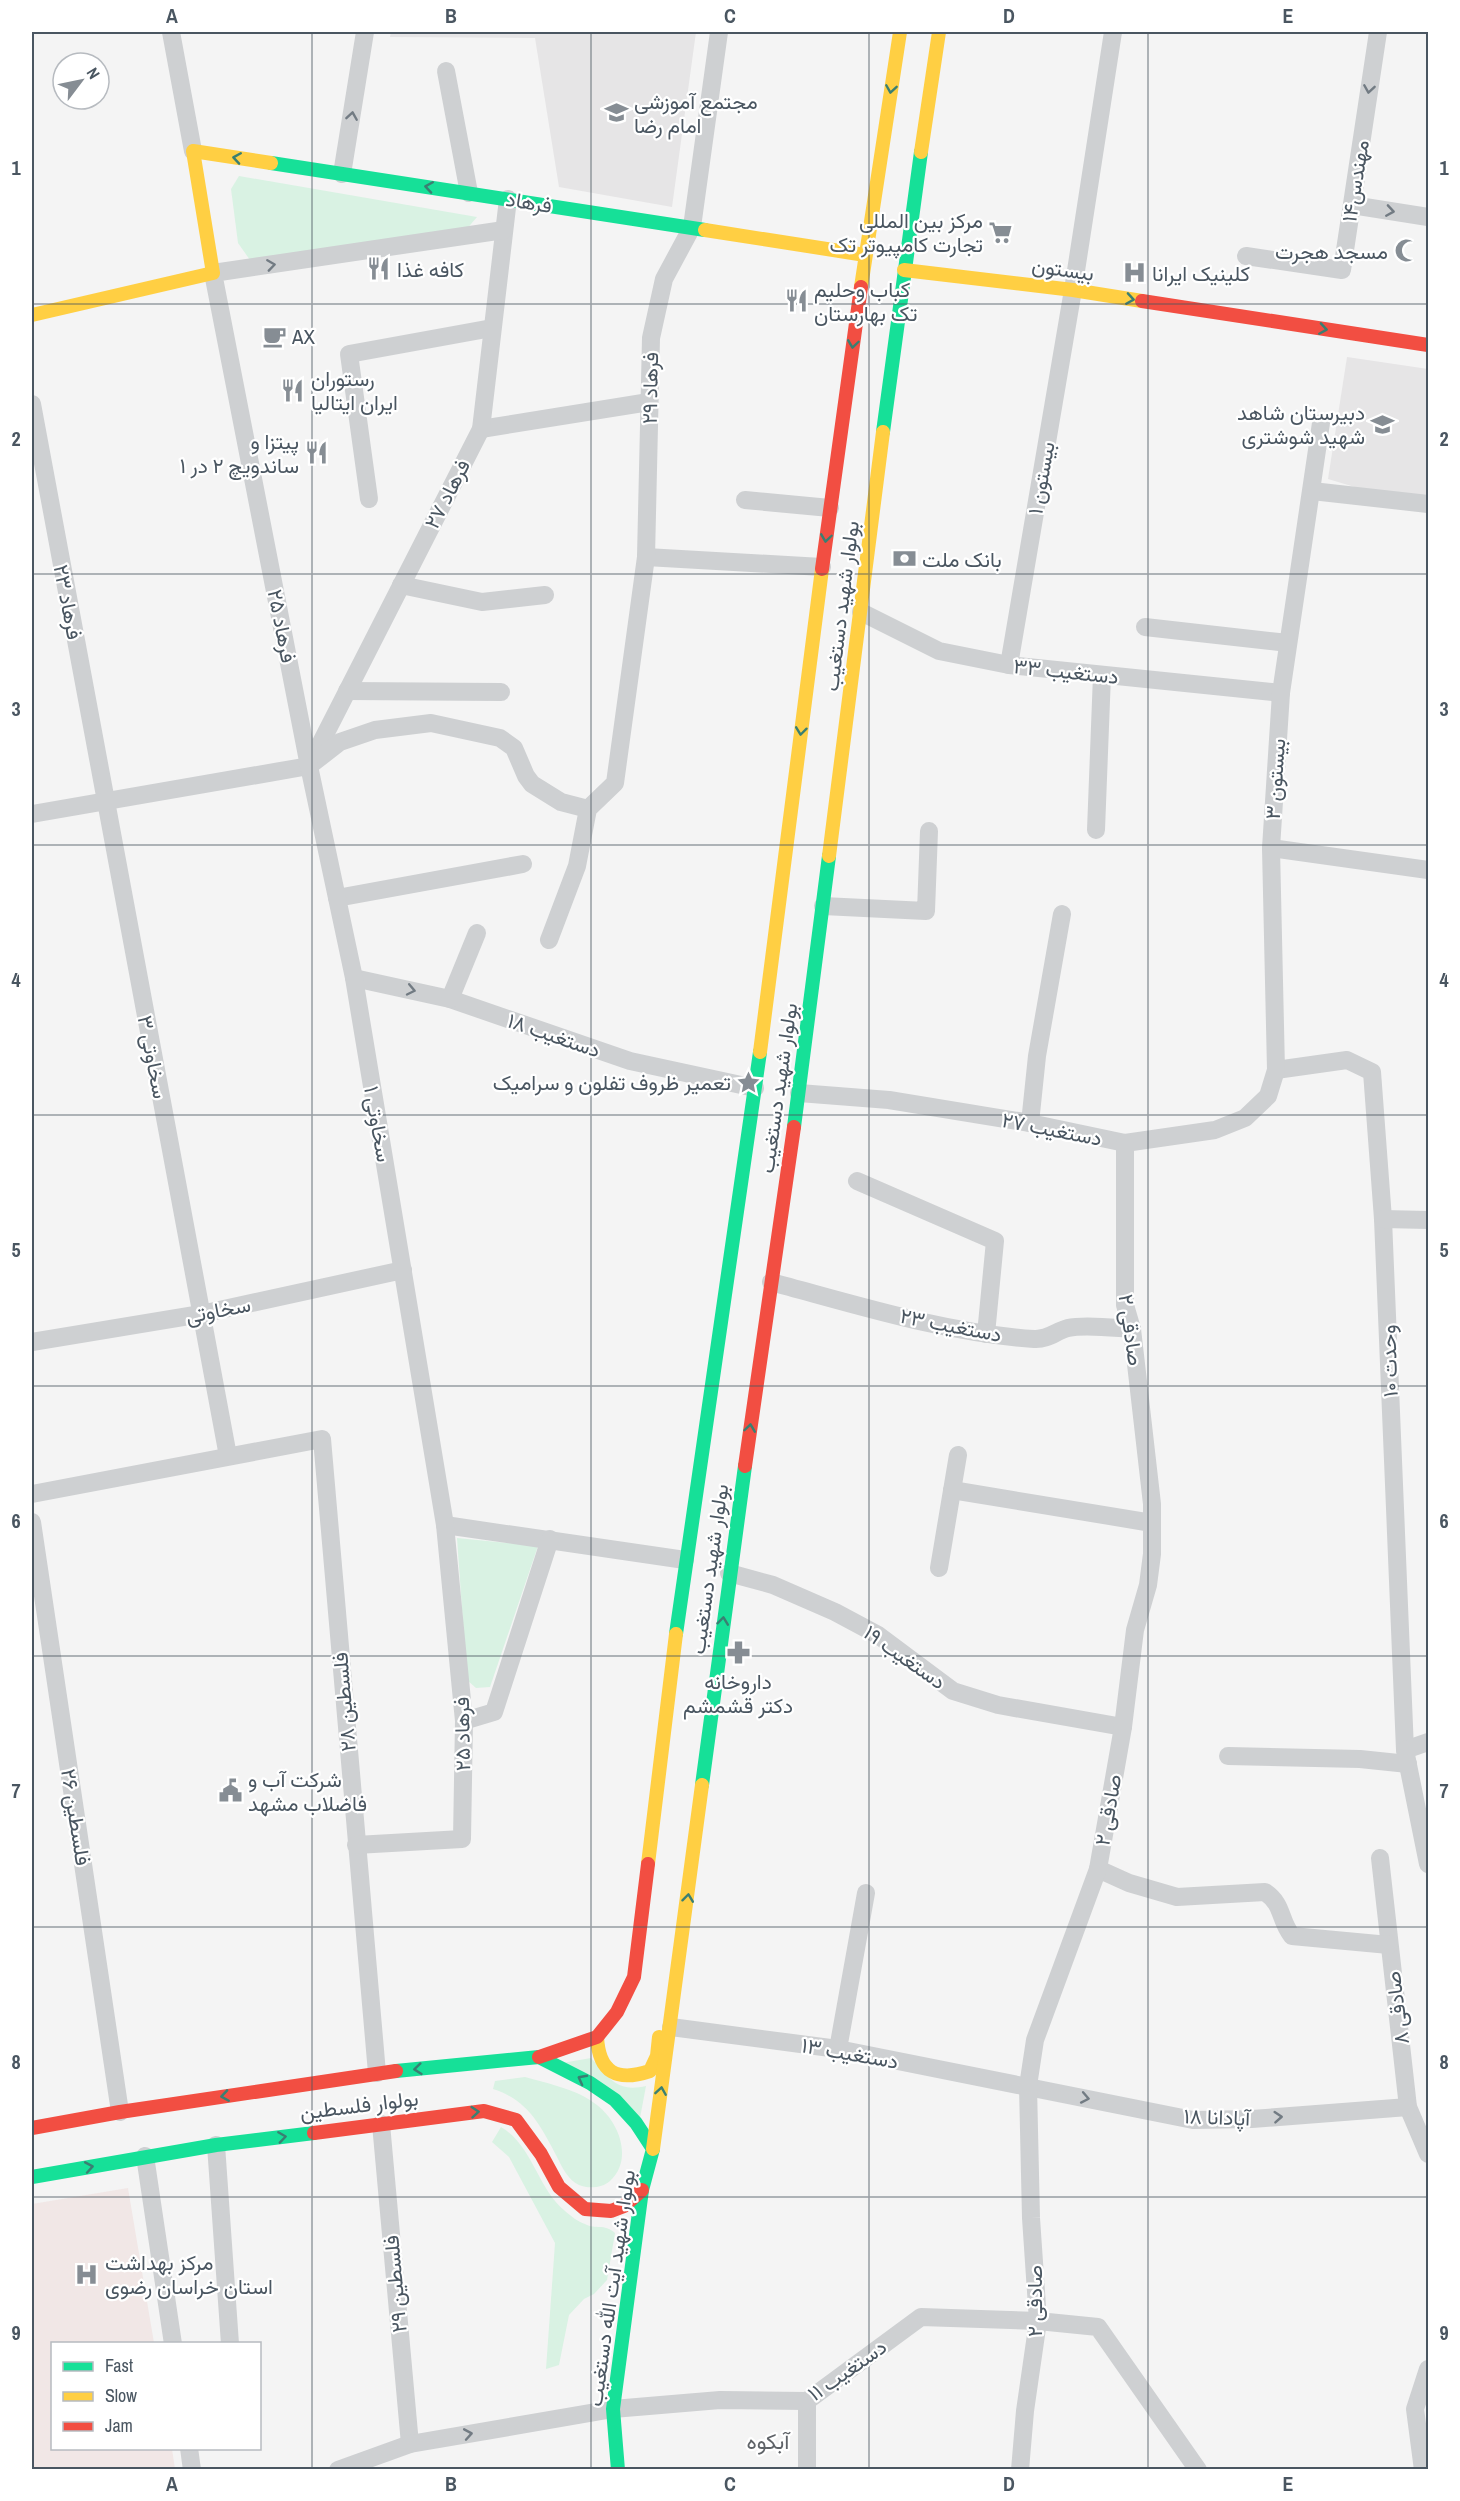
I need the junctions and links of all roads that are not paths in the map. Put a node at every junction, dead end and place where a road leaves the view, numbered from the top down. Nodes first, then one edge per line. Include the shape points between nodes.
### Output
1 (171, 32) edge
2 (365, 32) edge
3 (719, 32) edge
4 (900, 32) edge
5 (939, 32) edge
6 (1113, 32) edge
7 (1378, 32) edge
8 (446, 71) dead end
9 (193, 151) junction
10 (342, 174) junction
11 (469, 193) junction
12 (508, 199) junction
13 (1352, 205) junction
14 (1428, 217) edge
15 (692, 227) junction
16 (504, 230) junction
17 (866, 255) junction
18 (1246, 256) dead end
19 (904, 270) junction
20 (213, 273) junction
21 (1073, 290) junction
22 (32, 315) edge
23 (492, 328) junction
24 (1428, 345) edge
25 (649, 402) junction
26 (32, 404) edge
27 (1321, 423) dead end
28 (481, 429) junction
29 (1312, 491) junction
30 (369, 500) dead end
31 (744, 500) dead end
32 (1428, 504) edge
33 (830, 508) junction
34 (646, 557) junction
35 (822, 567) junction
36 (401, 585) junction
37 (545, 595) dead end
38 (861, 612) junction
39 (1146, 627) dead end
40 (1288, 643) junction
41 (1009, 665) junction
42 (1102, 675) junction
43 (347, 691) junction
44 (501, 692) dead end
45 (1281, 693) junction
46 (309, 765) junction
47 (105, 800) junction
48 (588, 809) junction
49 (32, 814) edge
50 (1096, 830) dead end
51 (929, 831) dead end
52 (1271, 848) junction
53 (523, 864) dead end
54 (1428, 870) edge
55 (337, 898) junction
56 (823, 906) junction
57 (1062, 914) dead end
58 (477, 933) dead end
59 (549, 940) dead end
60 (354, 978) junction
61 (450, 999) junction
62 (1276, 1070) junction
63 (755, 1088) junction
64 (799, 1092) junction
65 (1030, 1123) junction
66 (1125, 1143) junction
67 (857, 1180) dead end
68 (1383, 1219) junction
69 (1428, 1220) edge
70 (403, 1270) junction
71 (771, 1282) junction
72 (201, 1314) junction
73 (1132, 1329) junction
74 (986, 1334) junction
75 (32, 1342) edge
76 (958, 1455) dead end
77 (228, 1456) junction
78 (952, 1490) junction
79 (32, 1494) edge
80 (32, 1522) edge
81 (1152, 1523) junction
82 (446, 1525) junction
83 (550, 1539) junction
84 (685, 1560) junction
85 (939, 1568) dead end
86 (729, 1573) junction
87 (464, 1721) junction
88 (1123, 1727) junction
89 (1428, 1742) edge
90 (1228, 1756) dead end
91 (1407, 1757) junction
92 (356, 1845) junction
93 (1380, 1858) dead end
94 (1428, 1864) edge
95 (1098, 1869) junction
96 (866, 1893) dead end
97 (1389, 1945) junction
98 (679, 1964) junction
99 (671, 2027) junction
100 (597, 2037) junction
101 (838, 2049) junction
102 (539, 2057) junction
103 (377, 2073) junction
104 (1028, 2086) junction
105 (1408, 2107) junction
106 (120, 2112) junction
107 (381, 2124) junction
108 (32, 2128) edge
109 (216, 2145) junction
110 (652, 2149) junction
111 (1428, 2154) edge
112 (145, 2156) junction
113 (32, 2177) edge
114 (642, 2190) junction
115 (1038, 2321) junction
116 (173, 2342) edge
117 (230, 2342) edge
118 (1428, 2369) edge
119 (807, 2401) junction
120 (613, 2409) junction
121 (410, 2444) junction
122 (189, 2450) edge
123 (192, 2469) edge
124 (338, 2469) edge
125 (618, 2469) edge
126 (807, 2469) edge
127 (1020, 2469) edge
128 (1198, 2469) edge
129 (1423, 2469) edge

1 - 9 street
10 -> 2 street
3 - 15 street
4 -> 17 main road, بولوار شهید دستغیب
5 - 19 main road, بولوار شهید دستغیب
6 - 21 street, بیستون ۱
7 -> 13 street, مهندس۱۴
8 - 11 street
10 -> 9 main road, فرهاد
9 - 20 main road
11 -> 10 main road, فرهاد
11 - 12 main road, فرهاد
12 - 15 main road, فرهاد
12 - 16 street, فرهاد ۲۷
13 -> 14 street
13 - 18 street, مهندس۱۴ via 1342,270
15 - 17 main road, فرهاد
15 - 25 street, فرهاد ۲۹ via 664,279 651,338
20 -> 16 street, فرهاد
16 - 23 street, فرهاد ۲۷
17 -> 33 main road, بولوار شهید دستغیب
19 - 21 main road, بیستون
19 - 38 main road, بولوار شهید دستغیب
20 - 22 main road, فرهاد
20 - 46 street, فرهاد ۲۵
21 -> 24 main road, بیستون
21 - 41 street, بیستون ۱
23 - 28 street, فرهاد ۲۷
23 - 30 street via 349,354
25 - 28 street
25 - 34 street, فرهاد ۲۹
26 - 47 street, فرهاد ۲۳
27 - 29 street, بیستون ۳
28 - 36 street, فرهاد ۲۷
29 - 32 street
29 - 40 street, بیستون ۳
31 - 33 street
33 -> 35 main road, بولوار شهید دستغیب
34 - 35 street
34 - 48 street, فرهاد ۲۹ via 615,783
35 -> 63 main road, بولوار شهید دستغیب
36 - 37 street via 482,602
36 - 43 street, فرهاد ۲۷
38 - 41 street, دستغیب ۳۳ via 939,651
38 - 56 main road, بولوار شهید دستغیب
39 - 40 street
40 - 45 street, بیستون ۳
41 - 42 street, دستغیب ۳۳
42 - 45 street, دستغیب ۳۳
42 - 50 street
43 - 44 street
43 - 46 street, فرهاد ۲۷
45 - 52 street, بیستون ۳
46 - 47 street
46 - 48 street via 340,742 375,730 431,723 500,738 514,748 532,784 561,802
46 - 55 street, فرهاد ۲۵
47 - 49 street
47 - 72 street, سخاوتی ۳
48 - 59 street via 577,866
51 - 56 street via 926,911
52 - 54 street
52 - 62 street, بیستون ۳
53 - 55 street
55 - 60 street, فرهاد ۲۵
56 - 64 main road, بولوار شهید دستغیب
57 - 65 street via 1037,1056
58 - 61 street
60 -> 61 street, دستغیب ۱۸
60 - 70 street, سخاوتی ۱
61 - 63 street, دستغیب ۱۸ via 630,1061
62 - 66 street, دستغیب ۲۷ via 1268,1096 1245,1118 1215,1130
62 - 68 street, وحدت ۱۰ via 1347,1060 1372,1072
63 - 84 main road, بولوار شهید دستغیب
64 - 65 street, دستغیب ۲۷ via 889,1100
64 - 71 main road, بولوار شهید دستغیب
65 - 66 street, دستغیب ۲۷
66 - 73 street, صادقی ۲ via 1125,1305
67 - 74 street via 994,1241
68 - 69 street
68 - 91 street, وحدت ۱۰
70 - 72 street, سخاوتی
70 - 82 street, سخاوتی ۱
71 - 74 street, دستغیب ۲۳
86 -> 71 main road, بولوار شهید دستغیب
72 - 75 street, سخاوتی
72 - 77 street, سخاوتی ۳
73 - 74 street, دستغیب ۲۳ via 1073,1328 1036,1339
73 - 81 street, صادقی ۲
76 - 78 street
77 - 79 street
77 - 92 street, فلسطین ۲۸ via 322,1439
78 - 81 street
78 - 85 street
80 - 106 street, فلسطین ۲۶
81 - 88 street, صادقی ۲ via 1148,1585 1135,1630
82 - 83 street
82 - 87 street, فرهاد ۲۵
83 - 84 street
83 - 87 street via 494,1712
84 - 100 main road, بولوار شهید دستغیب via 634,1977 617,2012
86 - 88 street, دستغیب ۱۹ via 773,1585 835,1612 878,1635 953,1691 998,1705
98 -> 86 main road, بولوار شهید دستغیب
87 - 92 street, فرهاد ۲۵ via 462,1839
88 - 95 street, صادقی ۲
89 - 91 street
90 - 91 street
91 - 94 street, وحدت ۱۰
92 - 103 street, فلسطین ۲۸
93 - 97 street, صادقی ۸
95 - 97 street via 1177,1897 1264,1893 1279,1906 1292,1936
95 - 104 street, صادقی ۲ via 1035,2040
96 - 101 street
97 - 105 street, صادقی ۸
98 - 99 main road, بولوار شهید دستغیب
98 - 100 main road via 666,1986 657,2056 650,2071 624,2077 612,2073 603,2065
99 - 101 street, دستغیب ۱۳
110 -> 99 main road, بولوار شهید دستغیب
100 - 102 main road
101 - 104 street, دستغیب ۱۳
102 -> 103 main road, بولوار فلسطین
110 -> 102 main road via 615,2100
103 -> 106 main road, بولوار فلسطین
104 -> 105 street, آپادانا ۱۸ via 1193,2120
104 - 115 street, صادقی ۲
105 - 111 street, صادقی ۸
106 - 108 main road, بولوار فلسطین
109 -> 107 main road, بولوار فلسطین
107 -> 114 main road, بولوار فلسطین via 484,2111 516,2120 559,2187 585,2209 611,2211 624,2206
107 - 121 street, فلسطین ۲۹
109 - 112 main road, بولوار فلسطین
109 - 117 street
110 - 114 main road, بولوار شهید آیت الله دستغیب
113 -> 112 main road, بولوار فلسطین
112 - 116 street
114 - 120 main road, بولوار شهید آیت الله دستغیب
115 - 119 street, دستغیب ۱۱ via 921,2317
115 - 127 street, صادقی ۲
115 - 128 street, دستغیب ۱۱ via 1098,2327
118 - 129 street via 1415,2409
119 - 120 street, دستغیب ۱۱ via 720,2400
119 - 126 street
121 -> 120 street, دستغیب ۱۱
120 - 125 main road, بولوار شهید آیت الله دستغیب
121 - 124 street, دستغیب ۱۱
122 - 123 street

